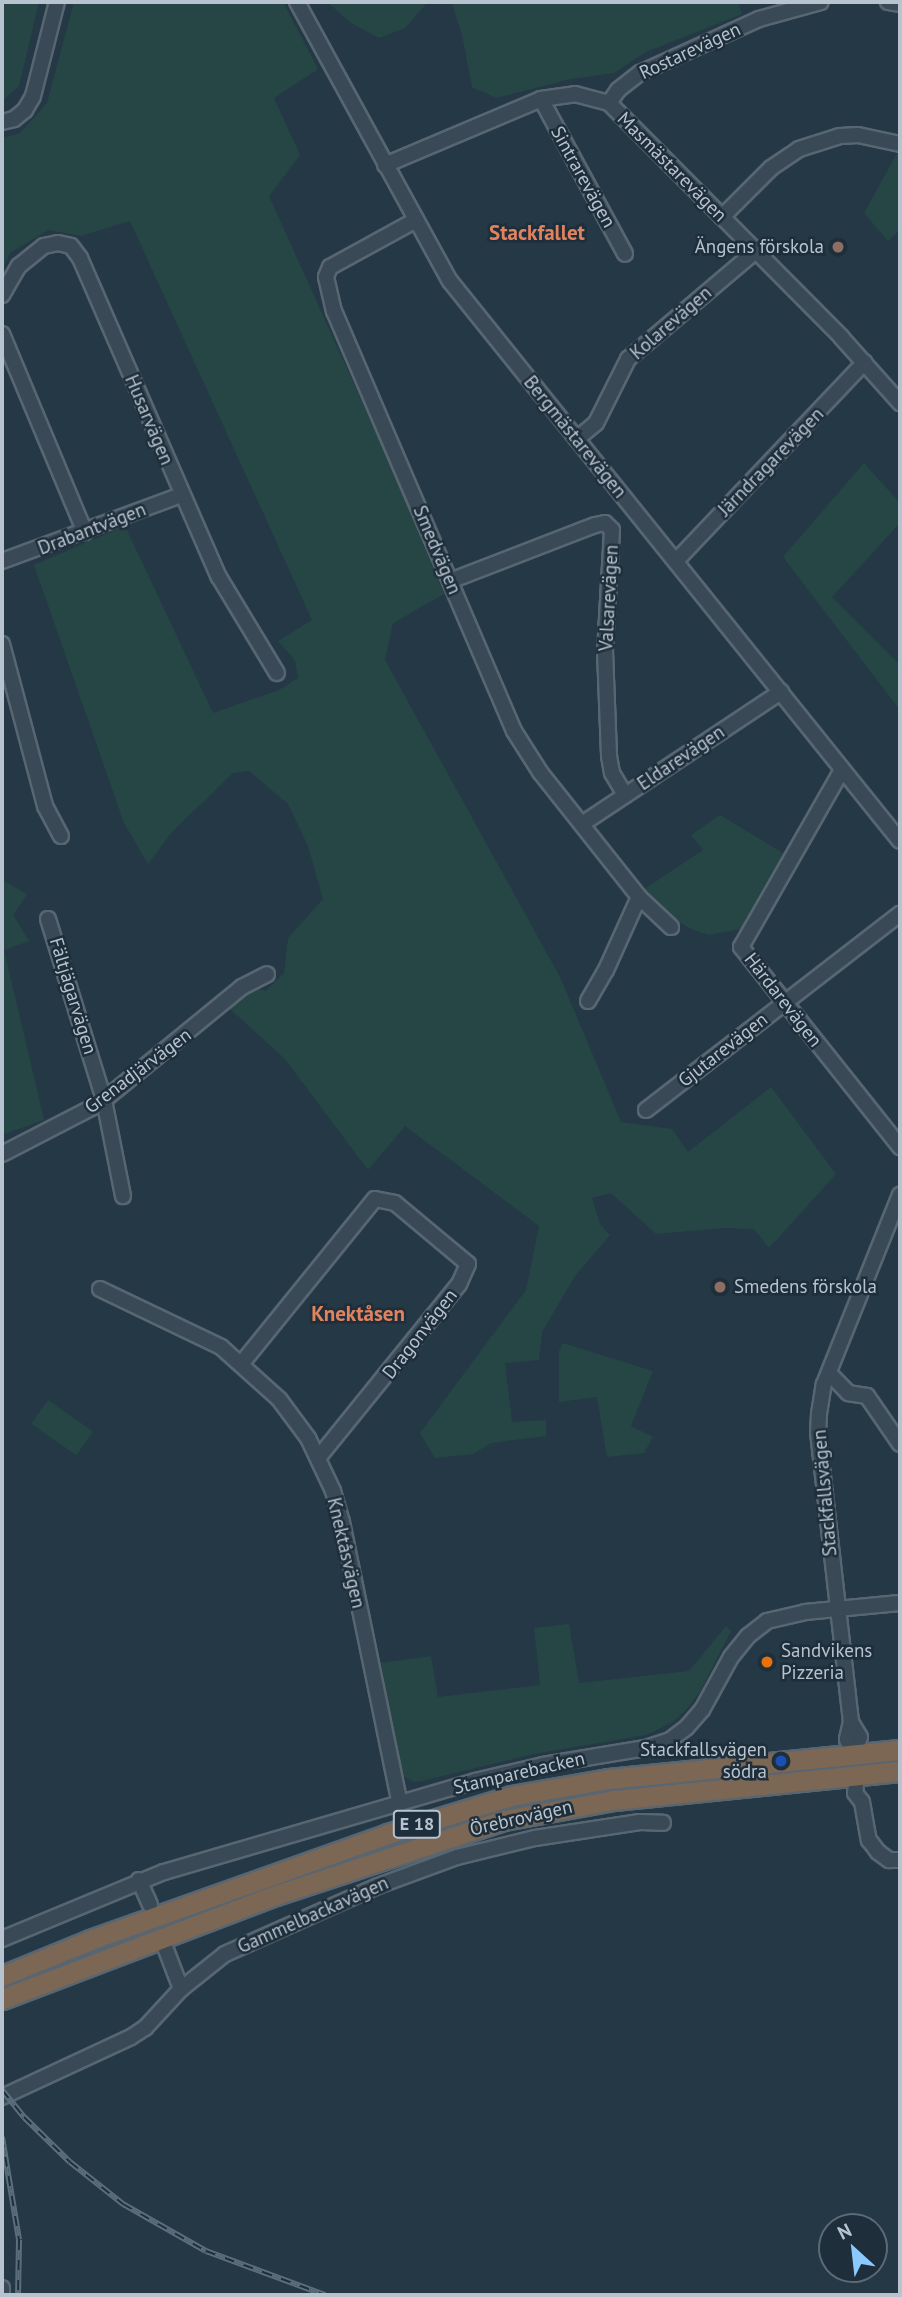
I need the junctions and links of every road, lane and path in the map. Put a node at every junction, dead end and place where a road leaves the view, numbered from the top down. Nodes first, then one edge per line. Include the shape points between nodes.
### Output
1 (57, 2) edge
2 (297, 2) edge
3 (821, 2) edge
4 (888, 2) edge
5 (900, 4) edge
6 (541, 99) junction
7 (609, 103) junction
8 (2, 122) edge
9 (900, 144) edge
10 (386, 165) junction
11 (722, 217) junction
12 (416, 220) junction
13 (756, 251) junction
14 (625, 254) dead end
15 (2, 295) edge
16 (2, 334) edge
17 (866, 362) junction
18 (900, 403) edge
19 (577, 439) junction
20 (181, 495) junction
21 (85, 532) junction
22 (2, 561) edge
23 (676, 561) junction
24 (450, 581) junction
25 (2, 644) edge
26 (277, 673) dead end
27 (780, 692) junction
28 (842, 769) junction
29 (625, 795) junction
30 (582, 824) junction
31 (61, 836) dead end
32 (900, 841) edge
33 (639, 897) junction
34 (900, 914) edge
35 (48, 919) dead end
36 (671, 928) dead end
37 (267, 974) dead end
38 (588, 1001) dead end
39 (785, 1002) junction
40 (104, 1100) junction
41 (646, 1110) dead end
42 (900, 1147) edge
43 (2, 1154) edge
44 (900, 1195) edge
45 (123, 1196) dead end
46 (100, 1289) dead end
47 (242, 1363) junction
48 (829, 1373) junction
49 (900, 1444) edge
50 (318, 1458) junction
51 (900, 1603) edge
52 (836, 1610) junction
53 (900, 1750) edge
54 (853, 1755) junction
55 (900, 1771) edge
56 (857, 1775) junction
57 (400, 1804) junction
58 (663, 1824) dead end
59 (900, 1860) edge
60 (139, 1880) junction
61 (150, 1905) dead end
62 (2, 1939) edge
63 (165, 1947) dead end
64 (2, 1976) edge
65 (181, 1989) junction
66 (2, 1999) edge
67 (2, 2097) edge
68 (2, 2288) edge
69 (2, 2295) edge

1 - 8 street via 33,96 25,110
2 - 10 street, Bergmästarevägen
3 - 7 street, Rostarevägen via 759,19 649,69 618,90
4 - 5 street
6 - 7 street, Masmästarevägen via 575,94
6 - 10 street, Masmästarevägen
6 - 14 street, Sintrarevägen
7 - 11 street, Masmästarevägen
9 - 11 street via 858,135 799,149 771,168
10 - 12 street, Bergmästarevägen
11 - 13 street, Masmästarevägen
12 - 19 street, Bergmästarevägen via 450,281
12 - 24 street, Smedvägen via 330,267 327,292
13 - 17 street, Masmästarevägen
13 - 19 street, Kolarevägen via 628,359 596,424
15 - 20 street, Husarvägen via 31,254 58,243 71,247 80,258
16 - 21 street
17 - 18 street, Masmästarevägen
17 - 23 street, Järndragarevägen
19 - 23 street, Bergmästarevägen
20 - 21 street, Drabantvägen
20 - 26 street, Husarvägen via 219,577
21 - 22 street, Drabantvägen
23 - 27 street, Bergmästarevägen
24 - 29 street, Valsarevägen via 595,526 605,523 611,530 605,651 608,744 612,773
24 - 30 street, Smedvägen via 514,730 540,772
25 - 31 street via 46,806
27 - 28 street, Bergmästarevägen
27 - 29 street, Eldarevägen
28 - 32 street, Bergmästarevägen
28 - 39 street, Härdarevägen via 741,947
29 - 30 street, Eldarevägen
30 - 33 street, Smedvägen
33 - 36 street, Smedvägen
33 - 38 street
34 - 39 street, Gjutarevägen
35 - 40 street, Fältjägarvägen
37 - 40 street, Grenadjärvägen via 242,986
39 - 41 street, Gjutarevägen
39 - 42 street, Härdarevägen
40 - 43 street, Grenadjärvägen
40 - 45 street, Fältjägarvägen
44 - 48 street, Stackfallsvägen
46 - 47 street, Knektåsvägen via 202,1335
47 - 50 street, Knektåsvägen via 295,1418
47 - 50 street, Dragonvägen via 375,1199 395,1203 468,1264 459,1284
48 - 49 street via 848,1393 867,1396
48 - 52 street, Stackfallsvägen via 818,1433
50 - 57 street, Knektåsvägen via 342,1522
51 - 52 street, Stamparebacken
52 - 54 street, Stackfallsvägen via 850,1722 860,1737
52 - 57 street, Stamparebacken via 766,1621 731,1657 702,1710 670,1740 486,1778
53 - 54 highway, Örebrovägen / E 18
54 - 56 highway
54 - 64 highway, Örebrovägen / E 18 via 618,1777 511,1796 387,1834
55 - 56 highway, Örebrovägen / E 18
56 - 59 street via 855,1793 862,1802 869,1840 877,1852
56 - 66 highway, Örebrovägen / E 18 via 614,1800 504,1820 276,1895
57 - 60 street, Stamparebacken
58 - 65 street, Gammelbackavägen via 640,1822 535,1838 419,1870 247,1943 206,1967
60 - 61 street
60 - 62 street, Stamparebacken
63 - 65 street
65 - 67 street, Gammelbackavägen via 131,2037
68 - 69 street

